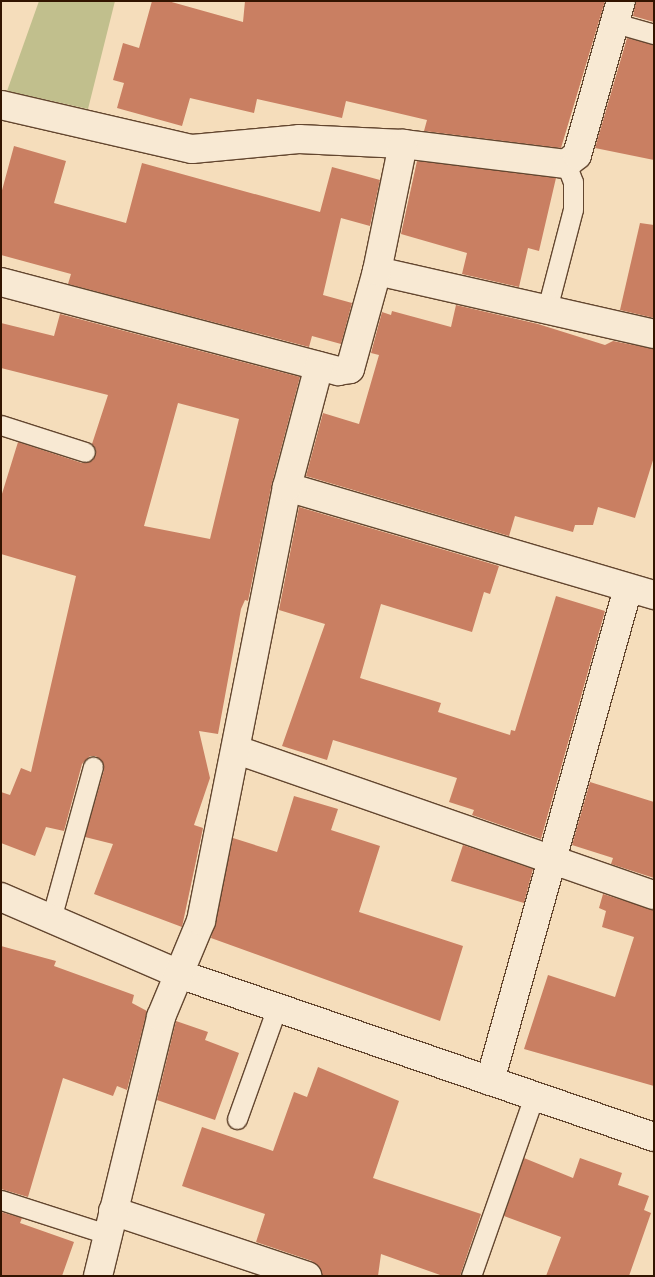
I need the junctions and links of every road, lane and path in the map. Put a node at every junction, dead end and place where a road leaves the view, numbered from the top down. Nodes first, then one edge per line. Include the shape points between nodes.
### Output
1 (618, 12) edge
2 (654, 34) edge
3 (1, 105) edge
4 (402, 144) junction
5 (566, 164) junction
6 (377, 271) junction
7 (1, 282) edge
8 (547, 309) junction
9 (654, 334) edge
10 (319, 366) junction
11 (1, 425) edge
12 (85, 452) dead end
13 (287, 487) junction
14 (641, 592) edge
15 (237, 750) junction
16 (93, 767) dead end
17 (553, 860) junction
18 (654, 895) edge
19 (1, 898) edge
20 (51, 919) junction
21 (179, 974) junction
22 (277, 1006) junction
23 (490, 1081) junction
24 (534, 1096) junction
25 (237, 1119) dead end
26 (654, 1137) edge
27 (1, 1200) edge
28 (110, 1222) junction
29 (98, 1276) edge
30 (307, 1276) edge
31 (471, 1276) edge

1 - 2 lane
1 - 5 street via 577,155
3 - 4 street via 192,149 300,139
4 - 5 street
4 - 6 street
5 - 8 lane via 573,182 573,209
6 - 8 street
6 - 10 street via 350,369 338,371
7 - 10 street
8 - 9 street
10 - 13 street
11 - 12 lane
13 - 14 street
13 - 15 street
14 - 17 street
15 - 17 street
15 - 21 street via 201,921
16 - 20 lane
17 - 18 street
17 - 23 street
19 - 20 street
20 - 21 street
21 - 22 street
21 - 28 street via 162,1017
22 - 23 street
22 - 25 lane
23 - 24 street
24 - 26 street
24 - 31 lane
27 - 28 lane
28 - 29 street
28 - 30 street

